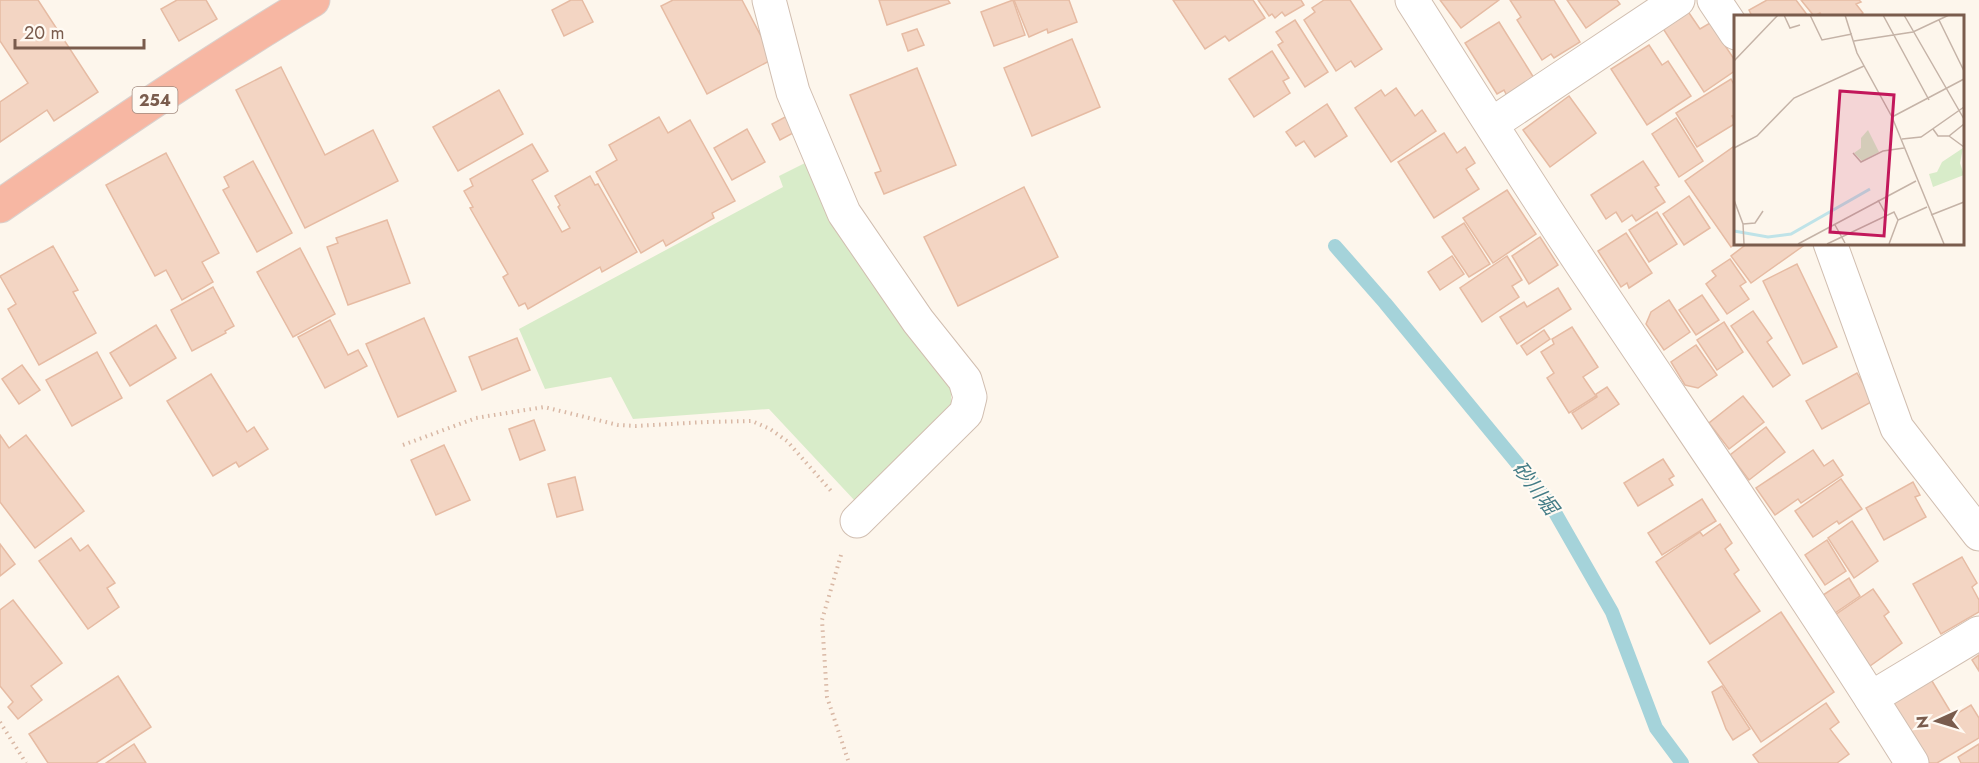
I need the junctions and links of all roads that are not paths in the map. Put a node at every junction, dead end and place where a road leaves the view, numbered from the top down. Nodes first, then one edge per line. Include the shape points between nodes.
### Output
1 (313, 0) edge
2 (769, 0) edge
3 (1412, 0) edge
4 (1678, 0) edge
5 (1714, 0) edge
6 (1734, 30) edge
7 (1492, 124) junction
8 (0, 206) edge
9 (1830, 244) edge
10 (857, 521) road end
11 (1979, 534) edge
12 (1979, 633) edge
13 (1871, 698) junction
14 (1912, 763) edge

1 - 8 highway, 254
2 - 10 street via 793,92 844,213 918,321 965,380 970,397 966,413
3 - 7 street
4 - 7 street
5 - 6 street
7 - 13 street
9 - 11 street via 1898,428
12 - 13 street
13 - 14 street

